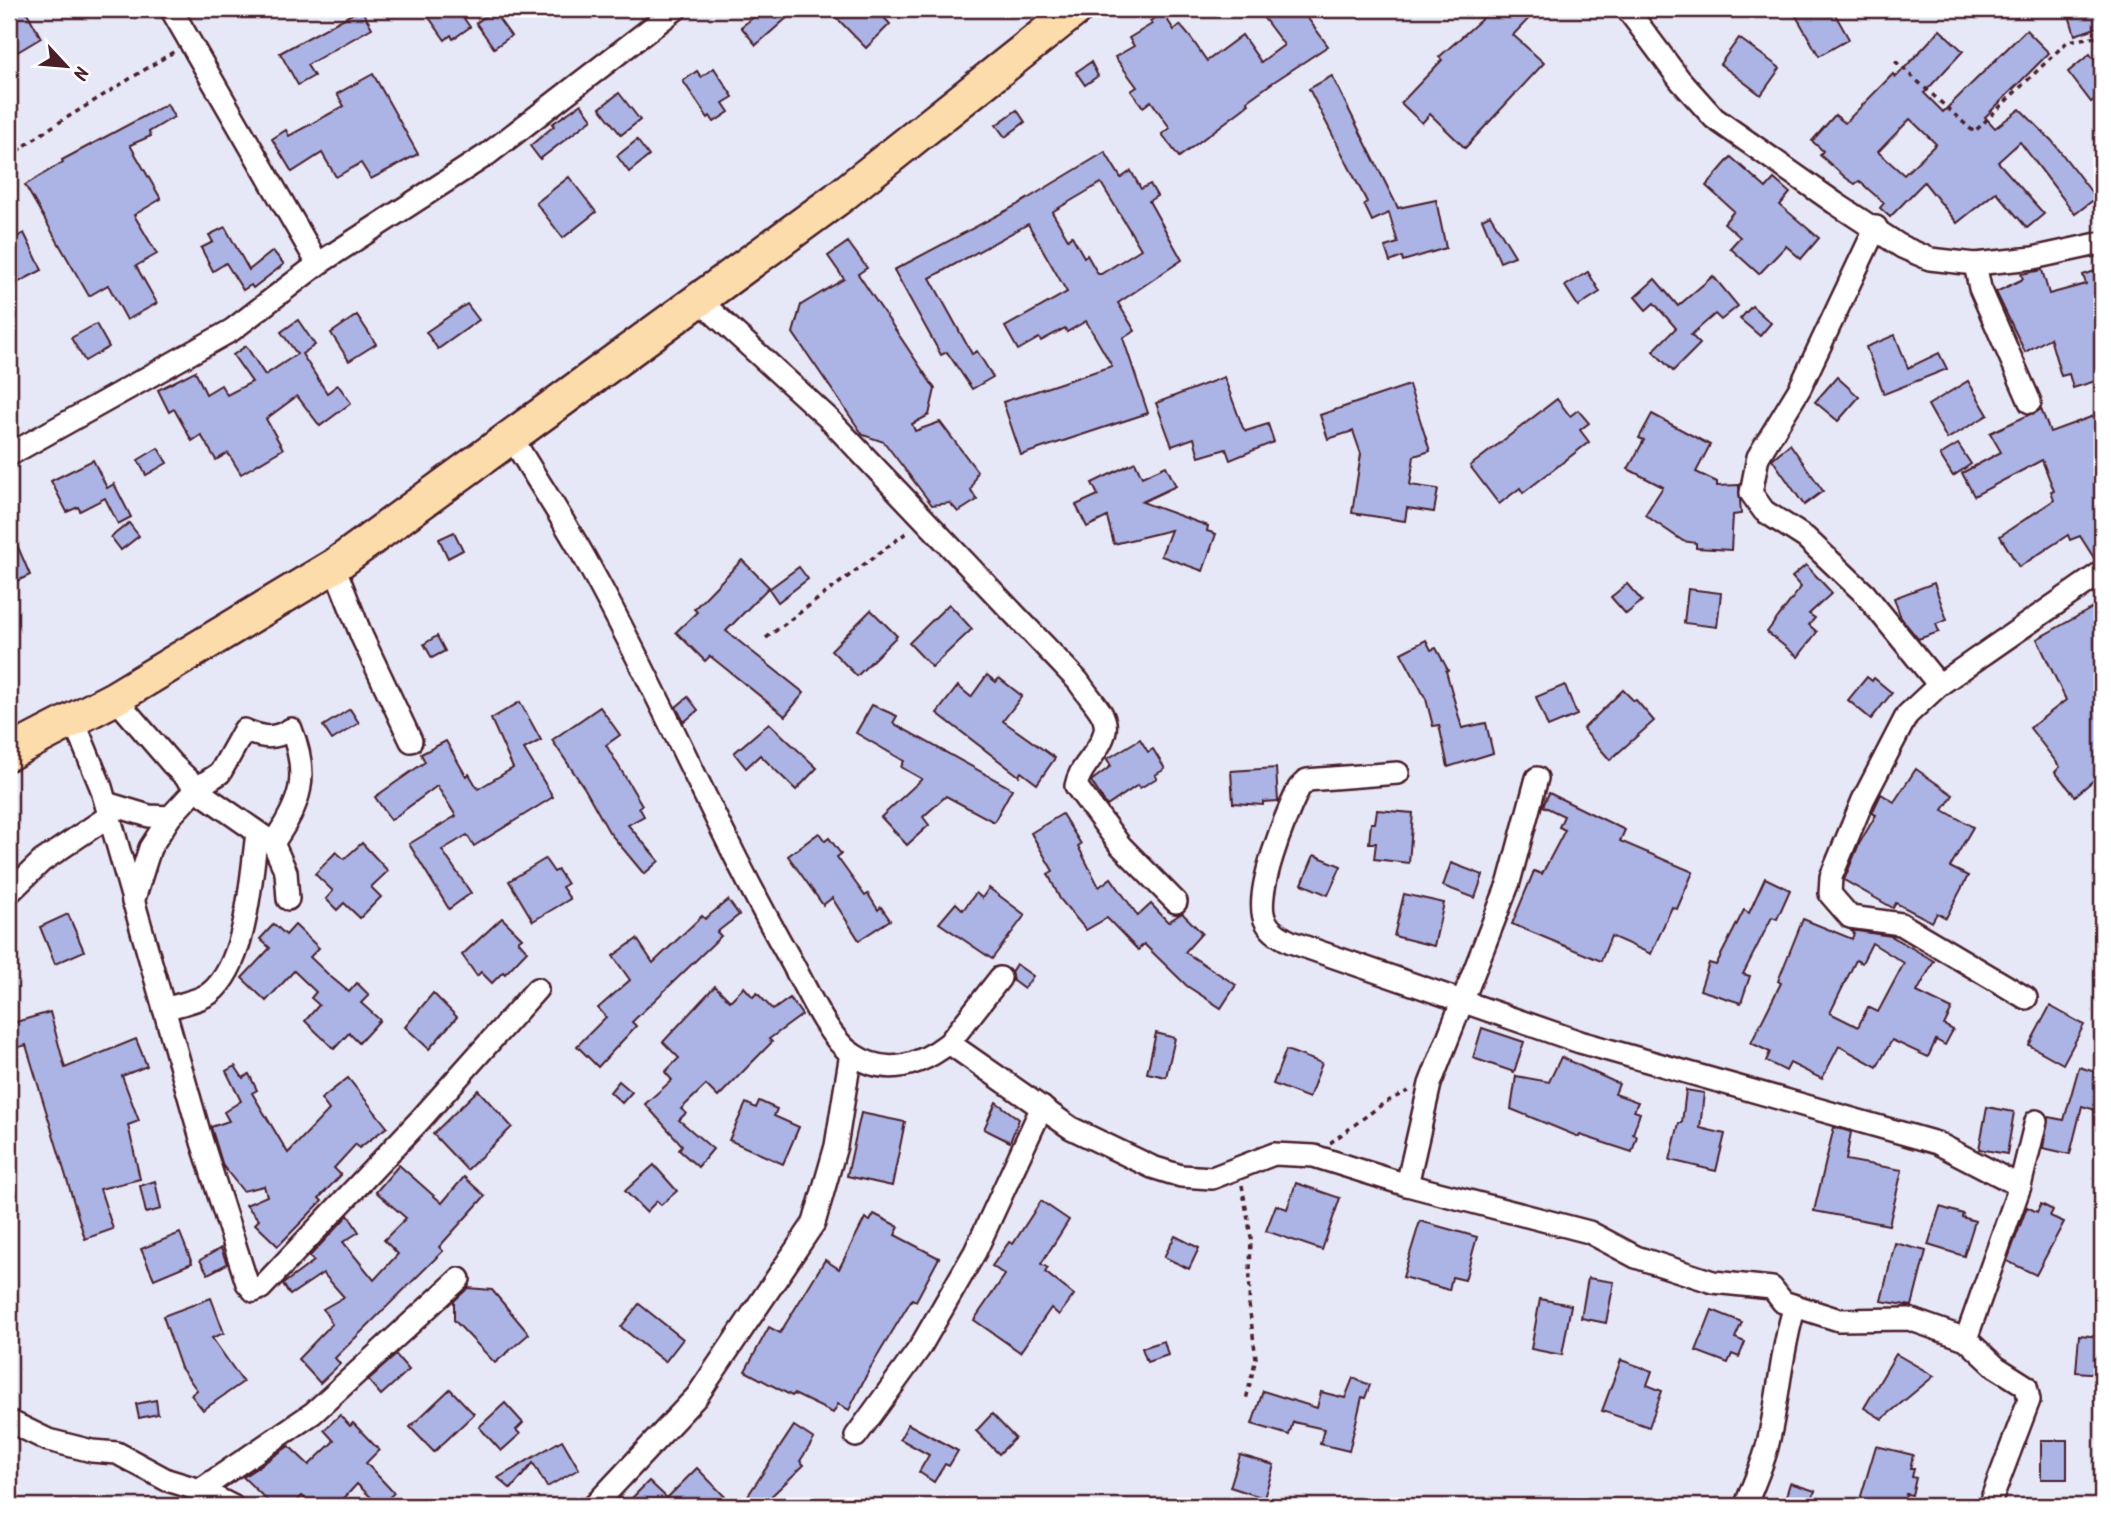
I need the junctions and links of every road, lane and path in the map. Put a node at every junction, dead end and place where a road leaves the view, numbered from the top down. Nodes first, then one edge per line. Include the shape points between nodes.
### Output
1 (171, 9) edge
2 (676, 9) edge
3 (1050, 9) edge
4 (1076, 9) edge
5 (1627, 9) edge
6 (2102, 36) edge
7 (190, 42) junction
8 (1895, 61) dead end
9 (9, 158) edge
10 (1876, 227) junction
11 (2102, 243) edge
12 (318, 264) junction
13 (1975, 264) junction
14 (698, 299) junction
15 (2030, 402) dead end
16 (511, 436) junction
17 (9, 455) edge
18 (923, 521) junction
19 (334, 566) junction
20 (2102, 572) edge
21 (766, 638) dead end
22 (1939, 685) junction
23 (115, 698) junction
24 (73, 719) junction
25 (9, 730) edge
26 (411, 741) dead end
27 (9, 753) edge
28 (1398, 773) dead end
29 (1537, 778) dead end
30 (197, 788) junction
31 (107, 810) junction
32 (170, 817) junction
33 (265, 838) junction
34 (9, 892) edge
35 (288, 899) dead end
36 (132, 902) junction
37 (1176, 902) dead end
38 (1000, 978) dead end
39 (537, 989) dead end
40 (2026, 998) dead end
41 (1461, 1000) junction
42 (164, 1009) junction
43 (949, 1044) junction
44 (851, 1053) junction
45 (1430, 1084) junction
46 (1042, 1107) junction
47 (2036, 1121) dead end
48 (1314, 1156) junction
49 (1238, 1166) junction
50 (1407, 1185) junction
51 (2020, 1186) junction
52 (459, 1279) dead end
53 (1795, 1306) junction
54 (1966, 1339) junction
55 (1247, 1400) dead end
56 (9, 1421) edge
57 (856, 1436) dead end
58 (200, 1490) junction
59 (1747, 1502) dead end
60 (232, 1506) edge
61 (594, 1506) edge
62 (1989, 1506) edge

1 - 7 street
2 - 12 street via 488,154
3 - 25 main road via 827,186 325,552 107,684
4 - 14 main road via 837,199
5 - 10 street via 1714,118
6 - 8 path via 2068,41 1973,132
7 - 9 path
7 - 12 street
10 - 13 street via 1902,247 1930,260
10 - 22 street via 1800,388 1758,457 1751,493 1764,511 1806,538 1865,594
11 - 13 street via 2033,258
12 - 17 street via 232,330
13 - 15 street via 1980,288
14 - 16 main road
14 - 18 street via 827,417
16 - 19 main road
16 - 44 street via 593,572 771,926 823,1018
18 - 21 path
18 - 37 street via 1078,681 1103,717 1105,739 1076,786 1120,845
19 - 23 main road
19 - 26 street
20 - 22 street
22 - 40 street via 1907,715 1863,800 1831,877 1830,894 1850,917 1900,925
23 - 24 main road
23 - 30 street
24 - 27 main road
24 - 31 street
28 - 41 street via 1307,780 1299,788 1270,864 1264,920 1291,942
29 - 41 street via 1508,882
30 - 32 street
30 - 33 street
30 - 33 street via 220,772 244,730 265,737 291,729 302,761 302,788 291,817
31 - 32 street
31 - 34 street
31 - 36 street
32 - 36 street via 150,848
33 - 35 street via 286,872
33 - 42 street via 232,967 209,993
36 - 42 street
38 - 43 street
39 - 42 street via 359,1185 254,1291 247,1283 202,1142
41 - 45 street
41 - 51 street via 1580,1042 1937,1143
43 - 44 street via 902,1068 878,1067
43 - 46 street
44 - 61 street via 836,1146 814,1223 697,1396
45 - 48 path via 1384,1103
45 - 50 street
46 - 49 street via 1071,1128 1181,1176 1212,1178
46 - 57 street via 975,1252 919,1349
47 - 51 street
48 - 49 street via 1274,1154
48 - 50 street
49 - 55 path via 1251,1237 1249,1305 1256,1358
50 - 53 street via 1588,1232 1636,1257 1713,1282 1772,1288 1783,1302
51 - 54 street
52 - 58 street via 313,1413
53 - 54 street via 1839,1320 1909,1319
53 - 59 street via 1785,1338 1766,1451
54 - 62 street via 1996,1367 2026,1386 2029,1400
56 - 58 street via 48,1440 117,1453 167,1480
58 - 60 street

